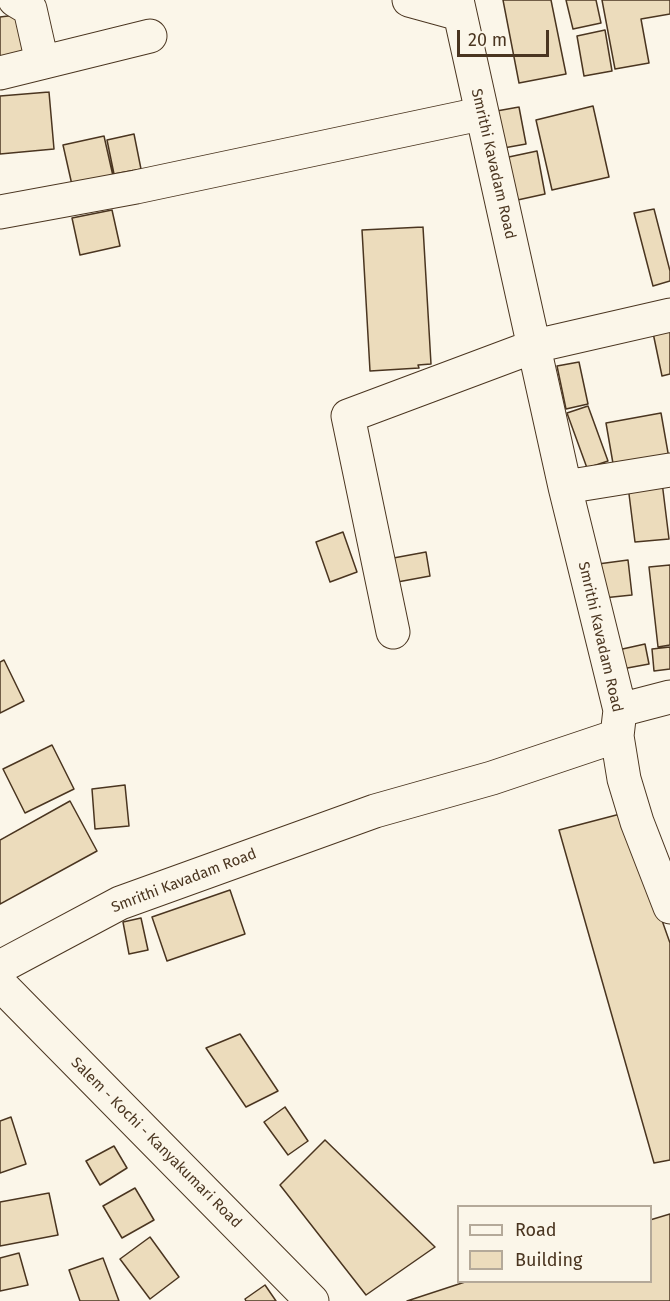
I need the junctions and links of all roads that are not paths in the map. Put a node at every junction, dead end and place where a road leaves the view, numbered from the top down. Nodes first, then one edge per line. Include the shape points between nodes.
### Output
1 (15, 0) edge
2 (409, 0) edge
3 (459, 7) edge
4 (150, 36) dead end
5 (42, 62) junction
6 (0, 73) edge
7 (480, 114) junction
8 (0, 212) edge
9 (670, 315) edge
10 (535, 346) junction
11 (670, 470) edge
12 (565, 487) junction
13 (393, 632) dead end
14 (670, 697) edge
15 (619, 723) junction
16 (670, 907) edge
17 (0, 967) edge
18 (0, 984) edge
19 (312, 1301) edge

1 - 5 street via 30,9
2 - 3 street
3 - 7 street, Smrithi Kavadam Road
4 - 5 street
5 - 6 street
7 - 8 street
7 - 10 street, Smrithi Kavadam Road
9 - 10 street
10 - 12 street, Smrithi Kavadam Road
10 - 13 street via 348,416
11 - 12 street
12 - 15 street, Smrithi Kavadam Road
14 - 15 street
15 - 16 street via 624,779
15 - 17 street, Smrithi Kavadam Road via 492,778 375,811 120,903
18 - 19 street, Salem - Kochi - Kanyakumari Road

